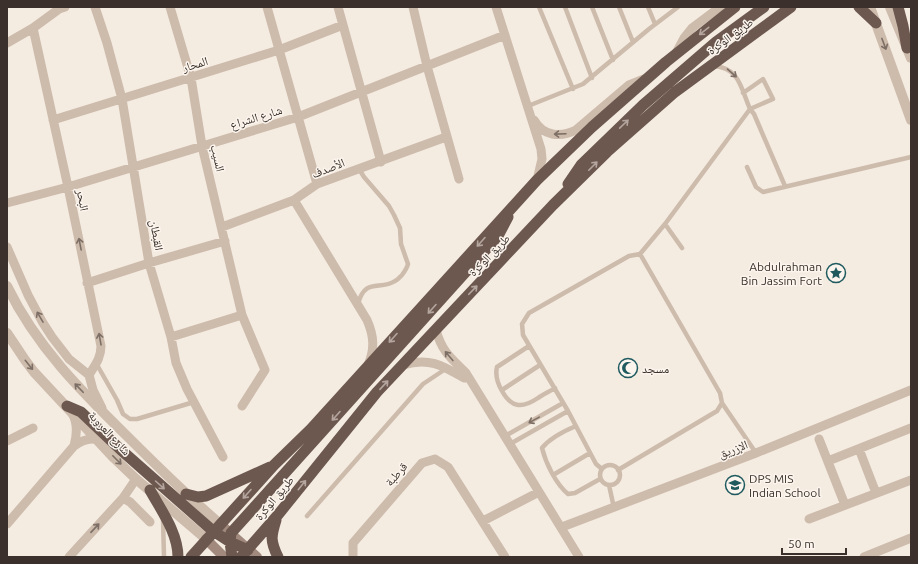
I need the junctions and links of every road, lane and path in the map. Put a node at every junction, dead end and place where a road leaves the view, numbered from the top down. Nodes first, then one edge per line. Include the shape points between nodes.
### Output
1 (64, 7) edge
2 (96, 7) edge
3 (170, 7) edge
4 (267, 7) edge
5 (338, 7) edge
6 (413, 7) edge
7 (496, 7) edge
8 (539, 7) edge
9 (565, 7) edge
10 (592, 7) edge
11 (619, 7) edge
12 (648, 7) edge
13 (720, 7) edge
14 (735, 7) edge
15 (764, 7) edge
16 (791, 7) edge
17 (859, 7) edge
18 (870, 7) edge
19 (890, 7) edge
20 (898, 7) edge
21 (676, 8) edge
22 (876, 23) junction
23 (655, 24) junction
24 (343, 25) junction
25 (33, 28) junction
26 (505, 35) junction
27 (7, 42) edge
28 (634, 42) junction
29 (279, 50) junction
30 (676, 53) junction
31 (909, 53) edge
32 (613, 60) junction
33 (427, 66) junction
34 (710, 66) junction
35 (649, 76) junction
36 (190, 78) junction
37 (592, 78) junction
38 (574, 89) junction
39 (362, 92) junction
40 (743, 93) junction
41 (122, 99) junction
42 (750, 109) junction
43 (529, 110) junction
44 (298, 117) junction
45 (53, 120) junction
46 (911, 120) edge
47 (446, 137) junction
48 (202, 146) junction
49 (911, 157) edge
50 (381, 162) junction
51 (747, 167) dead end
52 (133, 168) junction
53 (360, 169) junction
54 (459, 179) dead end
55 (536, 180) junction
56 (317, 184) junction
57 (784, 186) junction
58 (68, 187) junction
59 (294, 200) junction
60 (516, 202) junction
61 (7, 203) edge
62 (553, 206) junction
63 (665, 224) junction
64 (222, 226) junction
65 (225, 241) junction
66 (7, 247) edge
67 (682, 248) dead end
68 (640, 254) junction
69 (149, 263) junction
70 (87, 283) junction
71 (7, 286) edge
72 (358, 305) junction
73 (242, 315) junction
74 (436, 330) junction
75 (7, 333) edge
76 (171, 337) junction
77 (529, 346) junction
78 (96, 363) junction
79 (403, 365) junction
80 (540, 365) junction
81 (368, 366) junction
82 (447, 368) junction
83 (89, 375) junction
84 (468, 378) junction
85 (555, 388) junction
86 (502, 390) junction
87 (911, 390) edge
88 (194, 402) junction
89 (722, 403) junction
90 (563, 404) junction
91 (242, 406) dead end
92 (69, 408) junction
93 (568, 411) junction
94 (108, 417) junction
95 (576, 426) junction
96 (33, 428) dead end
97 (911, 428) edge
98 (819, 438) dead end
99 (98, 440) junction
100 (507, 440) junction
101 (7, 441) edge
102 (74, 446) junction
103 (859, 449) junction
104 (590, 453) junction
105 (756, 453) junction
106 (224, 457) dead end
107 (828, 461) junction
108 (274, 465) junction
109 (602, 469) junction
110 (618, 470) junction
111 (553, 475) junction
112 (136, 479) junction
113 (600, 479) junction
114 (911, 480) edge
115 (609, 485) junction
116 (150, 490) junction
117 (539, 492) junction
118 (876, 493) junction
119 (186, 494) junction
120 (123, 498) junction
121 (846, 505) junction
122 (614, 508) junction
123 (163, 513) junction
124 (277, 516) junction
125 (307, 516) dead end
126 (809, 519) dead end
127 (483, 521) junction
128 (150, 522) dead end
129 (7, 524) edge
130 (562, 528) junction
131 (911, 538) edge
132 (229, 544) edge
133 (68, 557) edge
134 (164, 557) edge
135 (178, 557) edge
136 (191, 557) edge
137 (224, 557) edge
138 (257, 557) edge
139 (278, 557) edge
140 (353, 557) edge
141 (505, 557) edge
142 (579, 557) edge
143 (864, 557) edge

1 - 25 street
2 - 41 street, القبطان
3 - 36 street, السيب
4 - 29 street
5 - 24 street
6 - 33 street
7 - 26 street
8 - 38 lane
9 - 37 lane
10 - 32 lane
11 - 28 lane
12 - 23 lane
13 - 30 street via 692,28
14 -> 30 highway, طريق الوكرة
62 -> 15 highway via 581,165 643,105 716,42
16 - 34 highway, طريق الوكرة
17 - 22 highway
18 - 22 street
19 - 31 street
20 - 31 highway
21 - 23 lane
22 -> 46 street
23 - 28 lane
24 - 29 street, المحار
24 - 39 street
25 - 27 street
25 - 45 street, البحر
26 - 33 street, شارع الشراع
26 - 43 street
28 - 32 lane
29 - 36 street, المحار
29 - 44 street
30 - 35 highway, طريق الوكرة
32 - 37 lane
33 - 39 street, شارع الشراع
33 - 47 street
34 -> 40 lane via 724,68 733,74 740,82
62 -> 34 highway, طريق الوكرة via 640,121
35 -> 43 street via 629,86 568,134 556,135 544,131
35 - 55 highway, طريق الوكرة
36 - 41 street, المحار
36 - 48 street, السيب
37 - 38 lane
38 - 43 lane
39 - 44 street, شارع الشراع
39 - 50 street
40 - 42 lane
40 - 42 lane via 764,79 773,99
41 - 45 street, المحار
41 - 52 street, القبطان
42 - 57 lane
42 - 63 lane
43 - 55 street via 542,159
44 - 48 street, شارع الشراع
44 - 56 street
45 - 58 street, البحر
47 - 50 street, الأصدف
47 - 54 street
48 - 52 street, شارع الشراع
48 - 64 street, السيب
49 - 57 lane
50 - 53 street, الأصدف
51 - 57 lane via 756,188 763,192
52 - 58 street, شارع الشراع
52 - 69 street, القبطان
53 - 56 street, الأصدف
53 - 72 lane via 389,206 397,221 408,264 405,272 396,281 375,285 365,290
55 - 60 highway, طريق الوكرة
56 - 59 street, الأصدف
58 - 61 street, شارع الشراع
70 -> 58 street, البحر
59 - 64 street, الأصدف
59 - 72 street
60 -> 81 highway, طريق الوكرة
60 -> 132 highway via 498,236
74 -> 62 highway, طريق الوكرة
63 - 67 lane
63 - 68 lane
64 - 65 street, السيب
65 - 69 street
65 - 73 street, السيب
83 -> 66 street via 69,359 52,337 28,295
68 - 77 lane via 629,256 529,313 522,324 523,335
68 - 89 lane via 720,393
69 - 70 street
69 - 76 street, القبطان
78 -> 70 street, البحر via 101,346
94 -> 71 street, شارع العروبة via 73,382 44,346
72 - 81 street via 372,331 374,343
73 - 76 street
73 - 91 street, السيب via 265,370
74 - 79 highway, طريق الوكرة
84 -> 74 street via 446,353
75 -> 92 street, شارع العروبة via 34,372
76 - 88 street, القبطان via 176,362
77 - 80 lane
77 - 86 lane via 497,367 496,372
78 - 83 street, البحر
78 - 88 lane via 122,414 130,419
79 - 82 street via 425,362
124 -> 79 highway, طريق الوكرة via 377,392
80 - 85 lane
80 - 86 lane
81 - 108 highway, طريق الوكرة
82 - 84 street
82 - 125 lane via 423,384
83 - 94 street, شارع العروبة via 97,401
84 - 100 street
85 - 86 lane via 520,406 513,404
85 - 90 lane
87 - 105 street, الإزريق
88 - 106 street, القبطان
89 - 105 lane
89 - 110 lane via 717,411
90 - 93 lane
90 -> 100 lane
92 - 99 street, شارع العروبة
92 - 102 street via 77,428
92 -> 132 highway via 81,412
93 - 95 lane
93 - 100 lane
94 - 119 street, شارع العروبة
95 - 104 lane
95 - 111 lane via 560,433 542,448
96 - 101 street
97 - 103 street
98 - 107 street
99 - 102 street via 93,438
99 -> 112 street, شارع العروبة
100 - 117 street
102 - 129 street
103 - 107 street
103 - 118 street
104 - 109 lane
104 - 111 lane
105 - 122 street, الإزريق
107 - 121 street
108 - 119 highway via 213,494 198,497
108 -> 132 highway, طريق الوكرة
109 - 110 lane via 607,465
109 - 113 lane
110 - 115 lane via 618,480
111 - 113 lane via 568,494 575,493
112 - 116 street, شارع العروبة
112 - 120 street
113 - 115 lane
114 - 118 street
115 - 122 lane
116 - 123 highway
116 - 132 street, شارع العروبة
117 - 127 street
117 - 130 street
118 - 121 street
119 - 132 street, شارع العروبة
120 - 128 street
133 -> 120 street
121 - 126 street
122 - 130 street, الإزريق
123 - 134 lane
123 - 135 highway via 174,535
124 - 132 highway, طريق الوكرة
124 - 139 highway via 271,535
127 - 140 street, قرطبة via 448,467 435,459 422,463 358,537 353,543
127 - 141 street, قرطبة
130 - 142 street
131 - 143 street
132 - 136 highway, طريق الوكرة
132 - 137 highway
132 - 137 main road
132 - 138 main road

